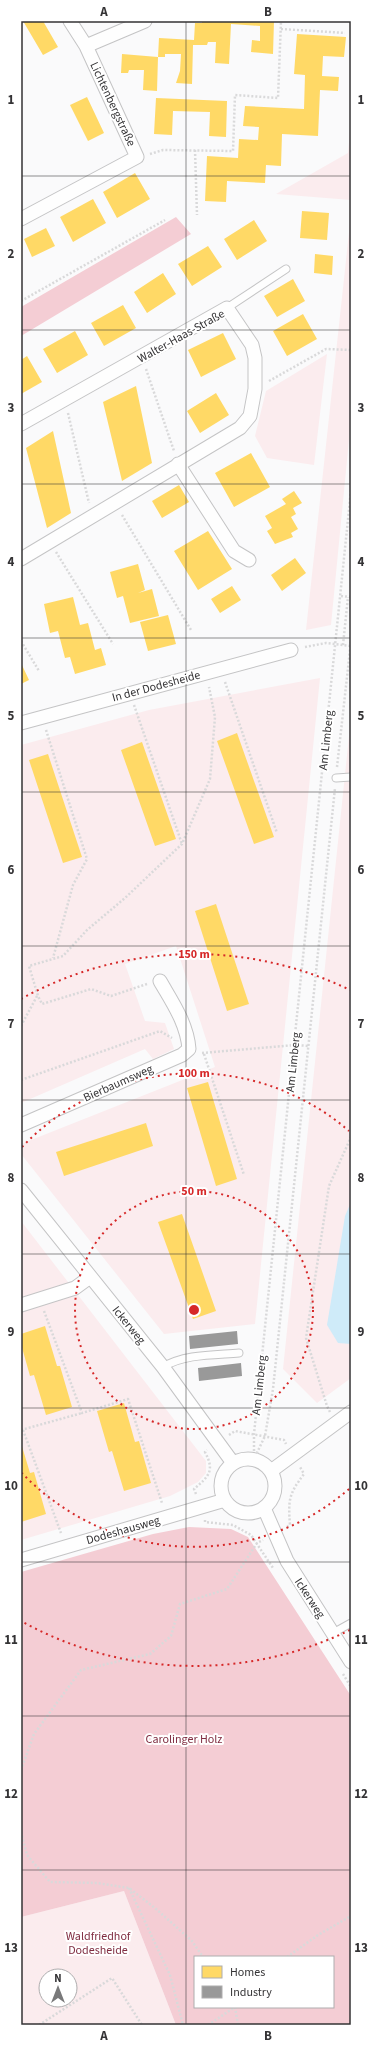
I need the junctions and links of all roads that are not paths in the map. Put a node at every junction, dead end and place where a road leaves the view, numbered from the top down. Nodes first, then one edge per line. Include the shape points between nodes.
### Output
1 (70, 21) edge
2 (145, 21) edge
3 (86, 46) junction
4 (21, 219) edge
5 (286, 269) dead end
6 (227, 308) junction
7 (21, 424) edge
8 (178, 464) junction
9 (21, 559) edge
10 (249, 560) dead end
11 (291, 650) road end
12 (21, 723) edge
13 (351, 777) edge
14 (336, 778) road end
15 (160, 981) road end
16 (21, 1125) edge
17 (21, 1190) edge
18 (90, 1277) junction
19 (21, 1305) edge
20 (239, 1353) dead end
21 (163, 1367) junction
22 (351, 1412) edge
23 (234, 1464) junction
24 (271, 1471) junction
25 (225, 1500) junction
26 (264, 1508) junction
27 (21, 1560) edge
28 (351, 1622) edge
29 (333, 1633) junction
30 (351, 1662) edge

1 - 3 street, Lichtenbergstraße
2 - 3 street
3 - 4 street, Lichtenbergstraße via 137,157
5 - 6 lane
6 - 7 street, Walter-Haas-Straße
6 - 8 street, Walter-Haas-Straße via 252,345 255,358 255,389 250,416 240,428
8 - 9 street, Walter-Haas-Straße
8 - 10 street via 234,551
11 - 12 street, In der Dodesheide
13 - 14 lane
15 - 16 street, Bierbaumsweg via 183,1021 189,1039 189,1049 182,1055
17 - 18 street, Ickerweg
18 - 19 street via 75,1288
18 - 21 street, Ickerweg
20 - 21 lane via 183,1359
21 - 23 street, Ickerweg
22 - 24 street
23 - 24 street via 245,1459 254,1459
23 - 25 street via 224,1474 221,1482
24 - 26 street via 276,1485 270,1502
25 - 26 street via 238,1511 256,1512
25 - 27 street, Dodeshausweg
26 - 29 street, Ickerweg via 287,1561
28 - 29 lane
29 - 30 street, Ickerweg

